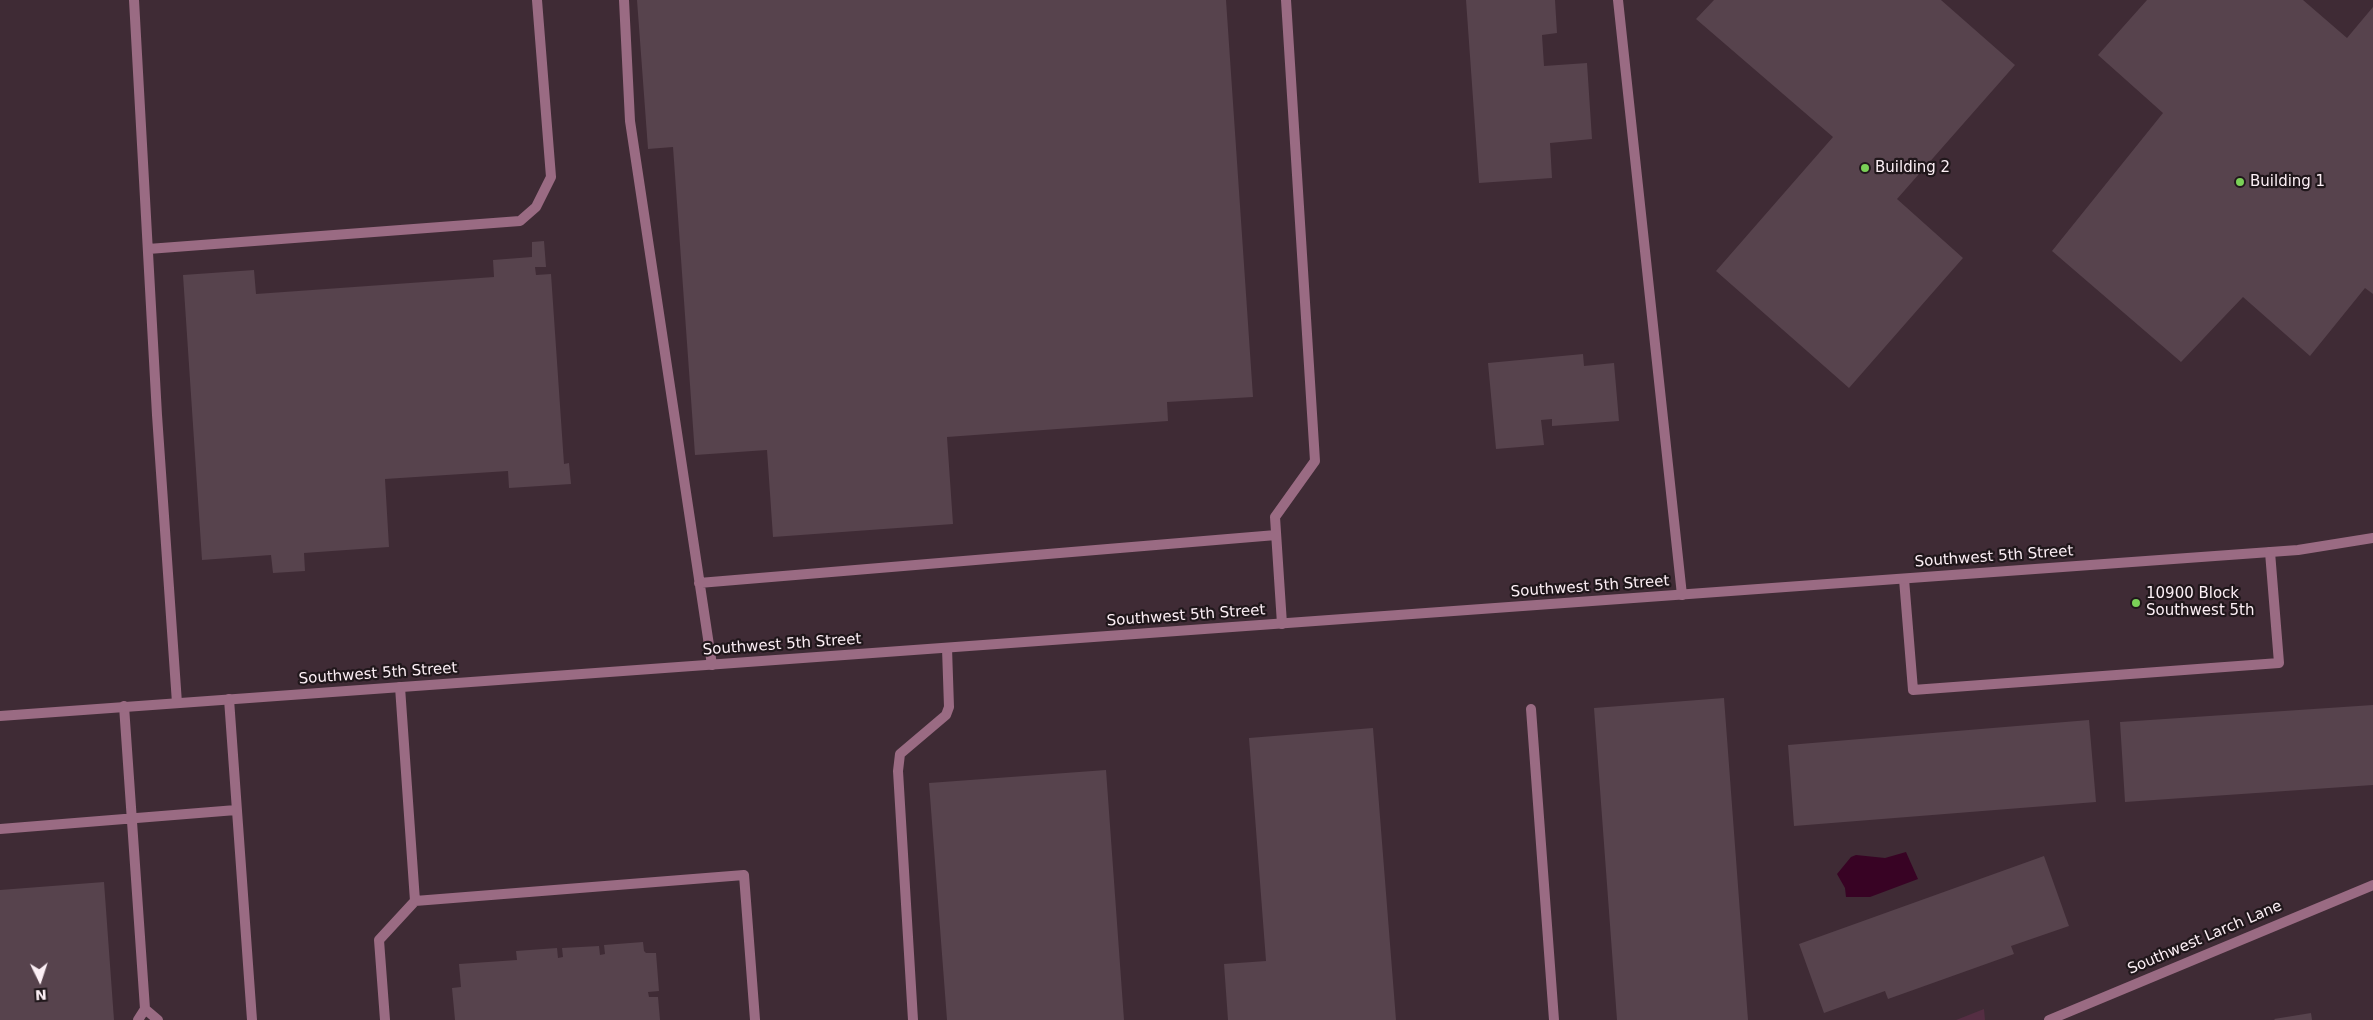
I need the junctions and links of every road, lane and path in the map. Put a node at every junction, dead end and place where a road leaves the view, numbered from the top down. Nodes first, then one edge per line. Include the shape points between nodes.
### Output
1 (134, 0) edge
2 (537, 0) edge
3 (624, 0) edge
4 (1286, 0) edge
5 (1618, 0) edge
6 (148, 249) junction
7 (1276, 536) junction
8 (2373, 538) edge
9 (2270, 552) junction
10 (1904, 579) junction
11 (699, 583) junction
12 (1682, 595) junction
13 (1282, 624) junction
14 (946, 648) junction
15 (712, 665) junction
16 (400, 687) junction
17 (228, 699) junction
18 (177, 703) junction
19 (124, 706) junction
20 (1531, 709) dead end
21 (0, 716) edge
22 (236, 810) junction
23 (132, 819) junction
24 (0, 829) edge
25 (2373, 884) edge
26 (415, 900) junction
27 (146, 1009) junction
28 (138, 1020) edge
29 (158, 1020) edge
30 (252, 1020) edge
31 (385, 1020) edge
32 (755, 1020) edge
33 (913, 1020) edge
34 (1554, 1020) edge
35 (2049, 1020) edge

1 - 6 street
2 - 6 street via 551,177 536,207 520,221
3 - 11 street via 630,121
4 - 7 street via 1315,461 1275,517
5 - 12 street
6 - 18 street
7 - 11 street
7 - 13 street
8 - 9 street, Southwest 5th Street
9 - 10 street, Southwest 5th Street
9 - 10 street via 2279,663 1913,690
10 - 12 street, Southwest 5th Street
11 - 15 street
12 - 13 street, Southwest 5th Street
13 - 14 street, Southwest 5th Street
14 - 15 street, Southwest 5th Street
14 - 33 street via 949,707 946,715 900,754 898,771
15 - 16 street, Southwest 5th Street
16 - 17 street, Southwest 5th Street
16 - 26 street
17 - 18 street, Southwest 5th Street
17 - 22 street
18 - 19 street, Southwest 5th Street
19 - 21 street, Southwest 5th Street
19 - 23 street
20 - 34 street
22 - 23 street
22 - 30 street
23 - 24 street
23 - 27 street
25 - 35 street, Southwest Larch Lane
26 - 31 street via 379,940
26 - 32 street via 744,875
27 - 28 street
27 - 29 street

